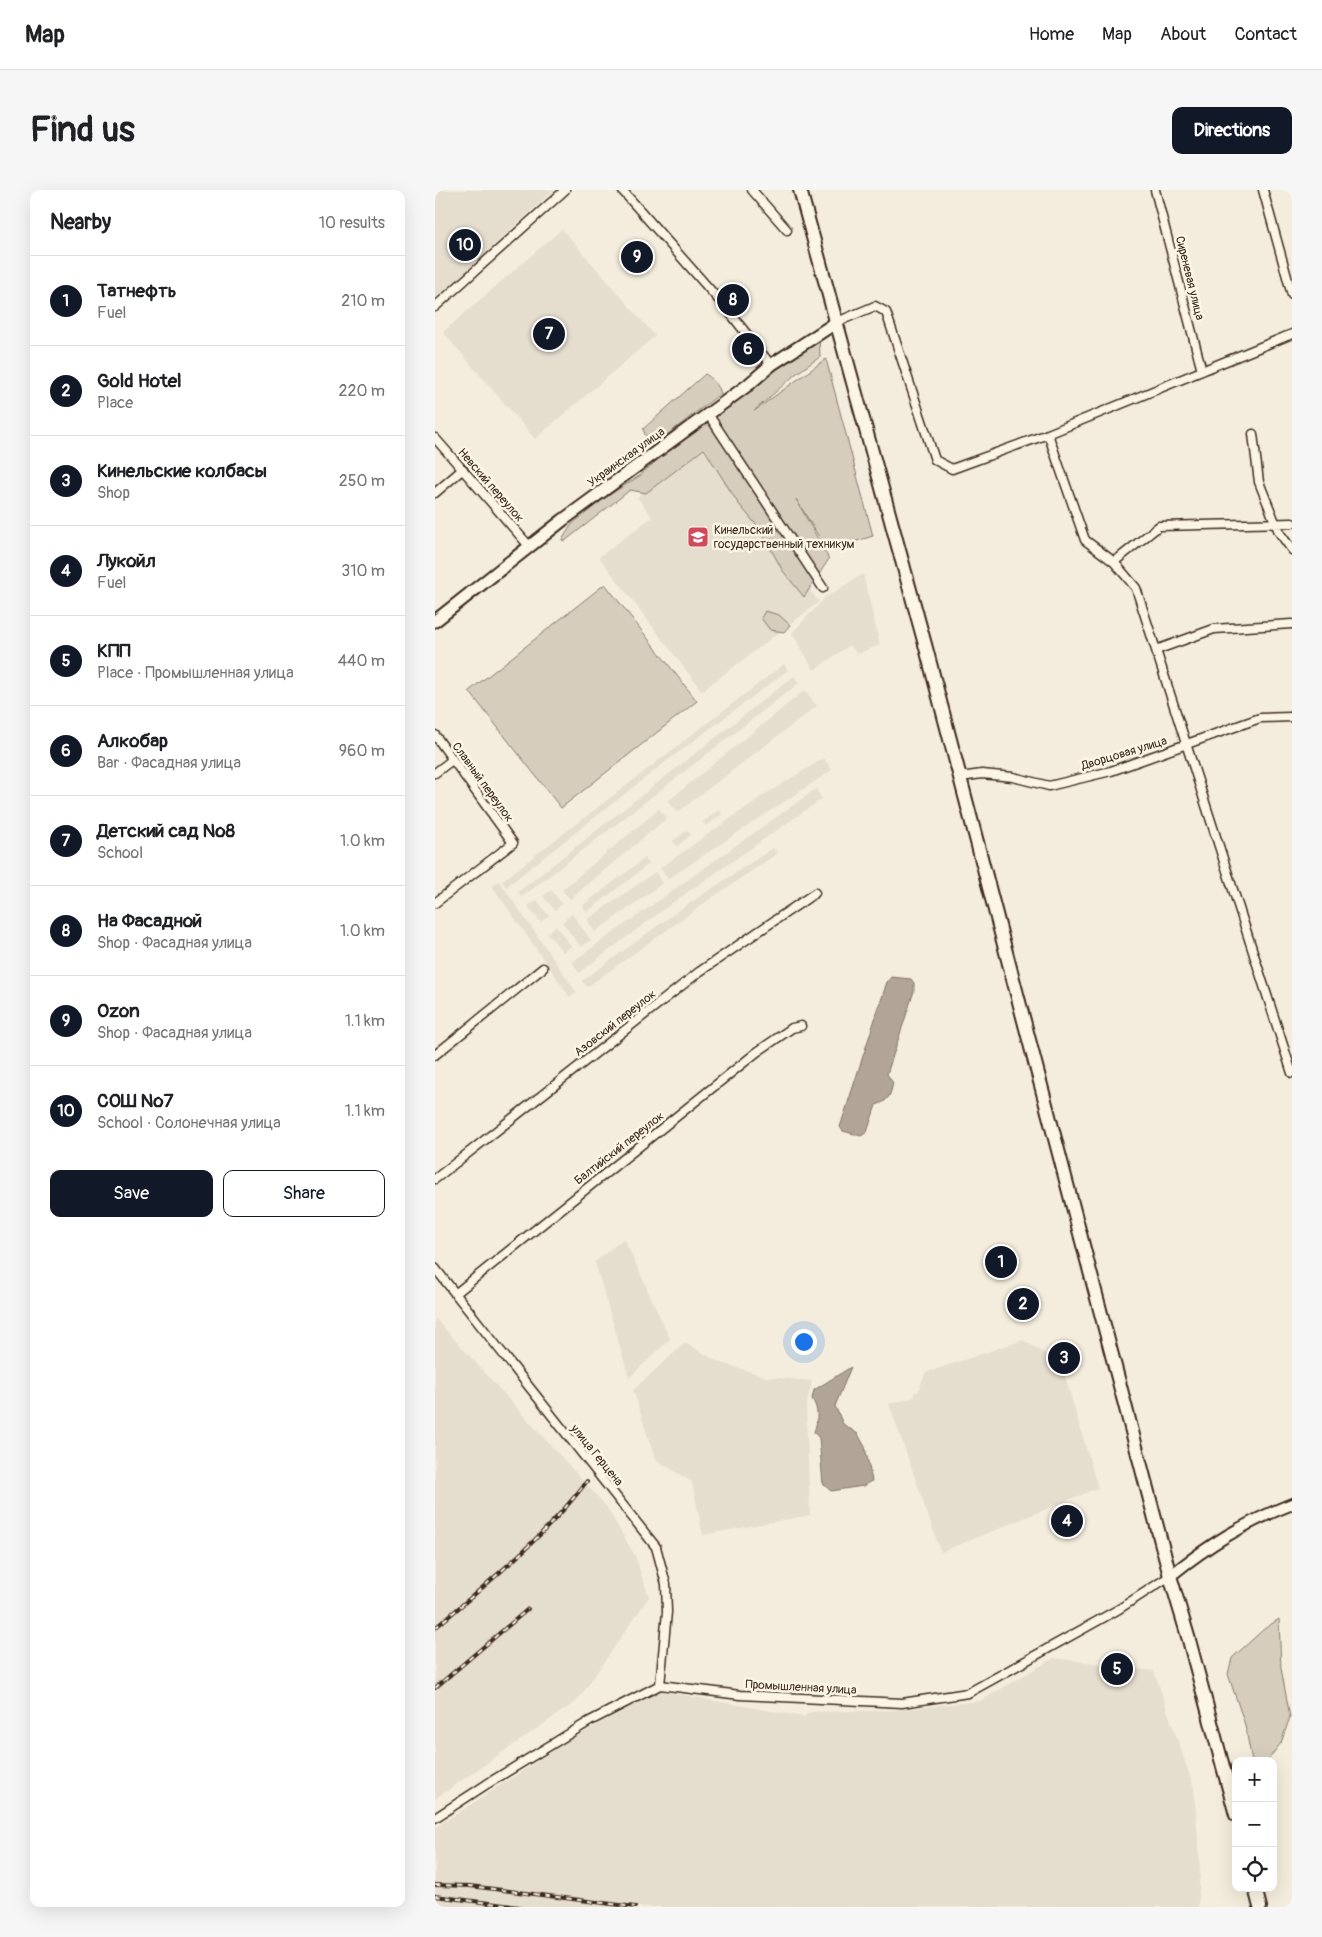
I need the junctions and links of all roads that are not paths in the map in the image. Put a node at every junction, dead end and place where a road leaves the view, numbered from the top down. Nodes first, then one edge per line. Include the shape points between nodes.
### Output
1 (565, 190) edge
2 (622, 190) edge
3 (752, 190) edge
4 (800, 190) edge
5 (1155, 190) edge
6 (1263, 190) edge
7 (787, 230) dead end
8 (1292, 295) edge
9 (435, 307) edge
10 (837, 322) junction
11 (1292, 334) edge
12 (771, 365) junction
13 (1202, 371) junction
14 (708, 414) junction
15 (1048, 434) junction
16 (1253, 434) dead end
17 (435, 438) edge
18 (463, 469) junction
19 (435, 493) edge
20 (1292, 523) edge
21 (1275, 524) junction
22 (530, 547) junction
23 (1292, 550) edge
24 (1114, 562) junction
25 (823, 588) dead end
26 (435, 621) edge
27 (1292, 624) edge
28 (1156, 650) junction
29 (1292, 718) edge
30 (435, 735) edge
31 (1187, 745) junction
32 (452, 760) junction
33 (435, 773) edge
34 (960, 777) junction
35 (815, 893) dead end
36 (435, 903) edge
37 (543, 968) dead end
38 (801, 1026) dead end
39 (435, 1055) edge
40 (1292, 1073) edge
41 (435, 1179) edge
42 (435, 1268) edge
43 (438, 1279) edge
44 (455, 1294) junction
45 (1292, 1504) edge
46 (1170, 1576) junction
47 (660, 1684) junction
48 (1233, 1802) edge
49 (435, 1818) edge
50 (1256, 1892) edge
51 (1260, 1907) edge

1 - 9 street
2 - 12 street via 727,309
3 - 7 street
4 - 10 main road
5 - 13 street, Сиреневая улица
6 - 8 street
10 - 12 main road, Украинская улица
10 - 15 street via 875,306 887,312 935,460 944,465 952,469
10 - 34 main road
11 - 13 street
12 - 14 main road, Украинская улица
13 - 15 street
14 - 22 main road, Украинская улица
14 - 25 street
15 - 24 street via 1085,540
16 - 21 street via 1259,482
17 - 18 street, Невский переулок
18 - 19 street
18 - 22 street, Невский переулок
20 - 21 street
21 - 23 street
21 - 24 street via 1159,526
22 - 26 main road, Украинская улица
24 - 28 street via 1136,588
27 - 28 street via 1213,629
28 - 31 street
29 - 31 street, Дворцовая улица via 1260,718
30 - 32 street, Славный переулок
31 - 34 street, Дворцовая улица via 1111,771 1049,786 1013,776 982,774
31 - 40 street
32 - 33 street
32 - 36 street, Славный переулок via 513,843
34 - 46 main road
35 - 41 street, Азовский переулок via 699,972
37 - 39 street
38 - 44 street, Балтийский переулок via 792,1028 757,1052
42 - 43 street, улица Герцена
43 - 44 street, улица Герцена
44 - 47 street, улица Герцена via 656,1546 666,1584 667,1612
45 - 46 street via 1259,1517 1205,1548
46 - 47 street, Промышленная улица via 1119,1609 968,1693 902,1703 740,1695
46 - 48 main road
47 - 49 street via 590,1722
50 - 51 main road

